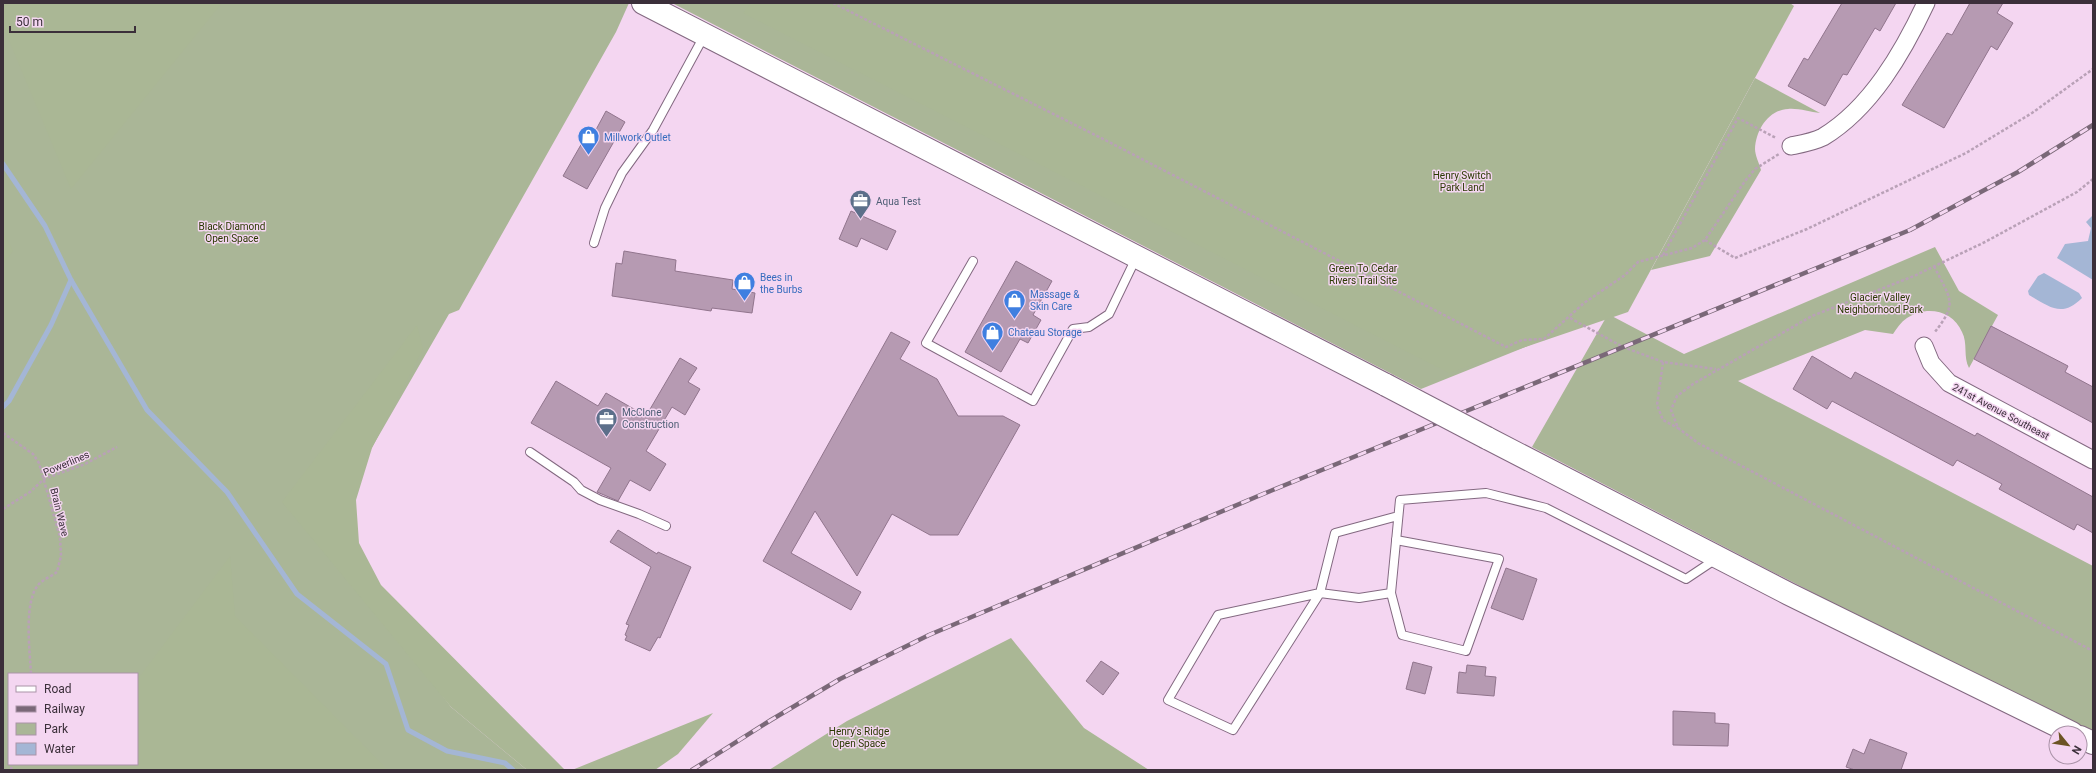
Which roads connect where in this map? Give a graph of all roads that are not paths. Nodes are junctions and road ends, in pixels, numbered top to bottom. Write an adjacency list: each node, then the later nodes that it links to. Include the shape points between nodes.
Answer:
1 (643, 3): 3 (main road)
2 (1926, 3): 4 (street, via 1907,42 1860,107 1823,136)
3 (704, 35): 5 (lane, via 653,130 622,174 605,208); 6 (main road)
4 (1791, 146)
5 (594, 243)
6 (1136, 257): 7 (lane, via 1109,314 1089,327 1073,329 1033,401 926,343); 14 (main road, bridge)
7 (973, 261)
8 (1924, 346): 10 (street, 241st Avenue Southeast, via 1931,363 1949,383)
9 (530, 452): 12 (lane, via 574,482 580,490)
10 (2093, 460)
11 (1398, 516): 13 (lane); 14 (lane, via 1400,500 1486,493 1546,508 1686,579); 15 (lane, via 1335,533)
12 (666, 526)
13 (1396, 540): 16 (lane); 16 (lane, via 1499,560 1466,651 1402,635)
14 (1719, 558): 17 (main road)
15 (1320, 593): 15 (lane, via 1233,730 1168,700 1218,615); 16 (lane, via 1359,598)
16 (1391, 593)
17 (2056, 725)

